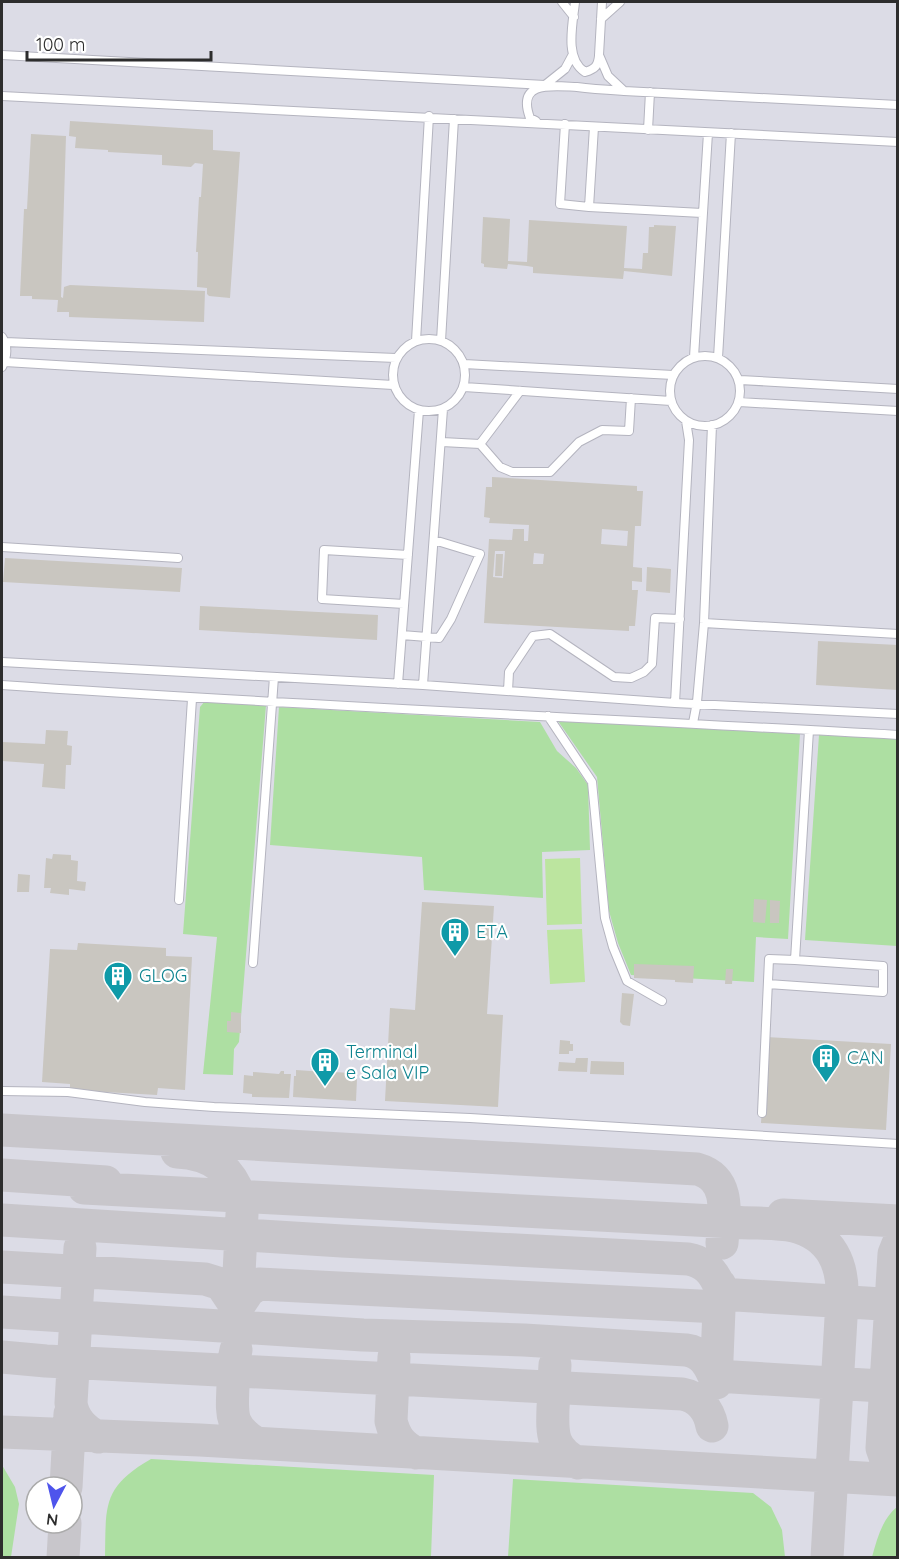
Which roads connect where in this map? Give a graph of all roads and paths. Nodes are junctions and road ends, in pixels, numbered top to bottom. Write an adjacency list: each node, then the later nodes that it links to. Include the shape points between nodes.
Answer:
1 (562, 2): 5 (lane)
2 (575, 2): 5 (lane)
3 (602, 2): 6 (lane)
4 (620, 2): 6 (lane)
5 (574, 16): 9 (lane)
6 (601, 19): 8 (lane)
7 (2, 55): 10 (lane)
8 (599, 55): 9 (lane, via 598,64 585,72 577,67); 11 (lane, via 608,76)
9 (572, 56): 10 (lane, via 566,69)
10 (545, 85): 11 (lane); 17 (lane, via 532,90 527,98 530,118)
11 (624, 91): 12 (lane)
12 (650, 92): 14 (lane); 20 (lane)
13 (2, 96): 15 (lane)
14 (897, 105)
15 (429, 116): 16 (lane); 27 (lane)
16 (454, 119): 17 (lane); 28 (lane)
17 (538, 123): 18 (lane)
18 (565, 124): 19 (lane); 24 (lane, via 560,204)
19 (594, 127): 20 (lane); 24 (lane)
20 (648, 130): 21 (lane)
21 (708, 133): 22 (lane); 25 (lane)
22 (731, 133): 23 (lane); 31 (lane)
23 (897, 142)
24 (589, 207): 25 (lane)
25 (702, 213): 29 (lane)
26 (3, 339): 30 (lane); 33 (lane)
27 (416, 341): 28 (lane); 30 (lane)
28 (441, 341): 32 (lane, via 460,355)
29 (694, 357): 31 (lane); 34 (lane)
30 (396, 358): 36 (lane)
31 (718, 358): 35 (lane, via 734,369)
32 (464, 364): 34 (lane); 37 (lane)
33 (3, 365): 36 (lane)
34 (673, 375): 41 (lane)
35 (740, 380): 38 (lane); 42 (lane)
36 (393, 385): 44 (lane, via 399,397)
37 (464, 387): 39 (lane); 43 (lane, via 454,402)
38 (897, 389)
39 (520, 391): 40 (lane); 49 (lane)
40 (631, 398): 41 (lane); 49 (lane, via 629,431 603,430 579,442 550,472 512,472 500,467)
41 (671, 401): 46 (lane)
42 (740, 402): 45 (lane); 47 (lane, via 731,416)
43 (443, 409): 44 (lane); 48 (lane)
44 (419, 410): 52 (lane)
45 (897, 411)
46 (686, 421): 47 (lane); 55 (lane, via 689,440)
47 (712, 425): 56 (lane)
48 (442, 442): 49 (lane); 50 (lane)
49 (480, 444)
50 (434, 540): 59 (lane); 59 (lane, via 480,554 451,620 439,638)
51 (2, 547): 53 (lane)
52 (408, 555): 54 (lane); 54 (lane, via 324,550 322,599)
53 (178, 558)
54 (404, 604): 58 (lane)
55 (680, 619): 65 (lane, via 655,618 652,664 631,678 614,677 550,634 533,636 509,672); 69 (lane)
56 (704, 623): 57 (lane); 68 (lane)
57 (897, 634)
58 (402, 635): 59 (lane); 62 (lane)
59 (427, 636): 64 (lane)
60 (2, 662): 61 (lane)
61 (274, 677): 62 (lane); 67 (lane)
62 (398, 684): 64 (lane)
63 (2, 685): 66 (lane)
64 (423, 685): 65 (lane)
65 (508, 691): 69 (lane)
66 (192, 699): 67 (lane); 75 (lane)
67 (272, 702): 71 (lane); 77 (lane)
68 (697, 702): 69 (lane); 70 (lane); 72 (lane)
69 (675, 703)
70 (897, 714)
71 (548, 716): 72 (lane); 79 (lane, via 592,782 604,918 613,947 627,981)
72 (693, 723): 73 (lane)
73 (809, 730): 74 (lane); 76 (lane)
74 (897, 735)
75 (179, 900)
76 (795, 960): 78 (lane, via 769,959); 78 (lane, via 883,966 883,992)
77 (253, 963)
78 (768, 984): 81 (lane)
79 (662, 1001)
80 (2, 1091): 82 (lane, via 68,1092 214,1107)
81 (762, 1113)
82 (897, 1144)

